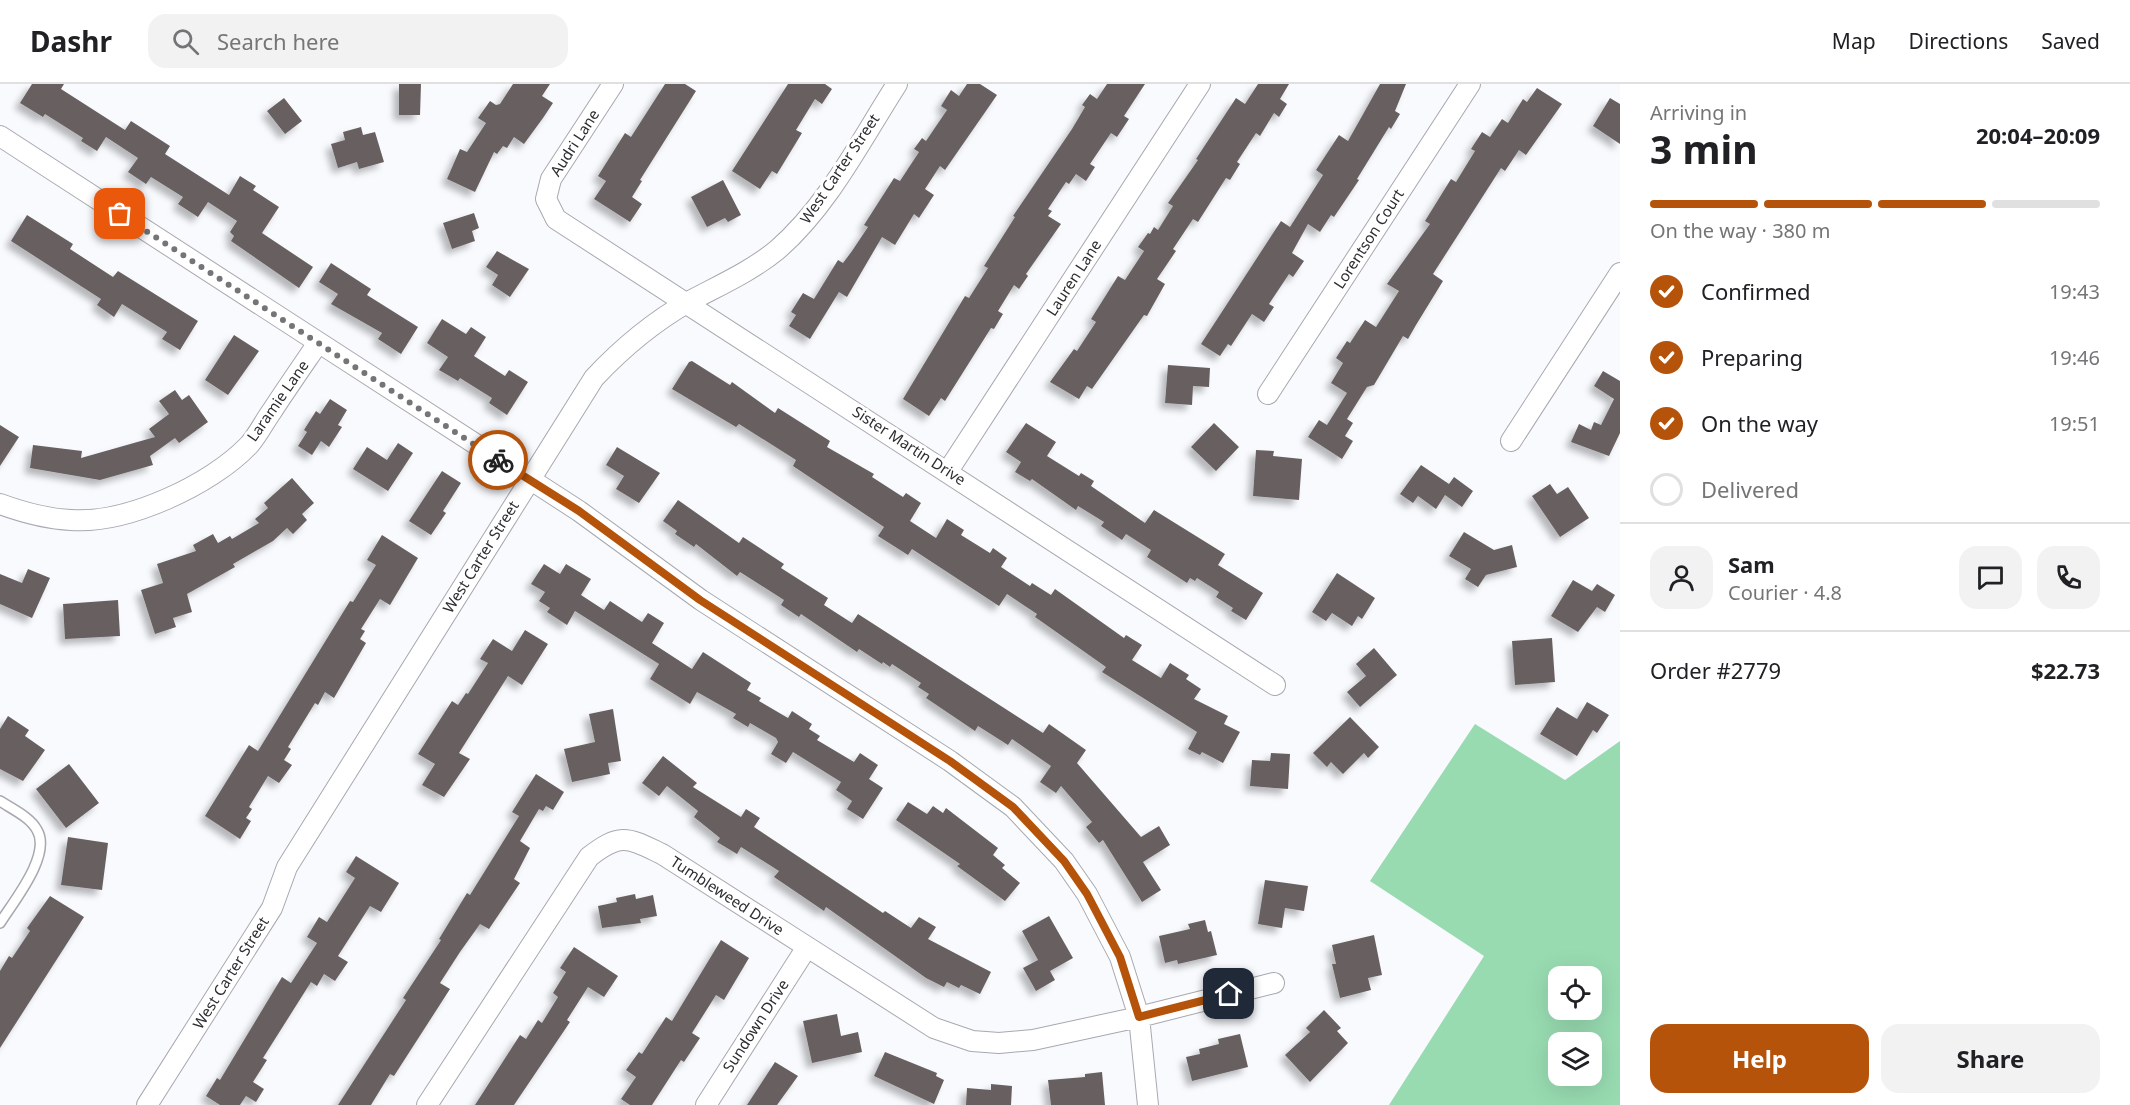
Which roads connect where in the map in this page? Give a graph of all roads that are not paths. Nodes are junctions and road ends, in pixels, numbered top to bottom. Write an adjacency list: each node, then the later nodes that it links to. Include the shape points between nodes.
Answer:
1 (613, 84): 6 (street, Audri Lane, via 551,179)
2 (897, 84): 8 (street, West Carter Street, via 819,205 799,229 751,269)
3 (1200, 84): 12 (street, Lauren Lane)
4 (1470, 84): 10 (street, Lorentson Court)
5 (0, 136): 9 (street)
6 (547, 204): 8 (street, Sister Martin Drive, via 556,219)
7 (1620, 273): 11 (street)
8 (688, 302): 12 (street, Sister Martin Drive); 13 (street, West Carter Street, via 619,350 594,378)
9 (318, 342): 13 (street); 14 (street, Laramie Lane, via 250,444 220,471 180,495 99,518 72,520)
10 (1268, 394)
11 (1511, 441)
12 (948, 471): 15 (street, Sister Martin Drive)
13 (529, 480): 20 (street, via 579,511 700,600 950,761 1013,807 1064,861 1087,894 1120,957); 21 (street, West Carter Street, via 287,867 272,908)
14 (0, 504)
15 (1275, 685)
16 (0, 801): 17 (lane, via 37,828 42,840 39,860)
17 (0, 923)
18 (807, 947): 20 (street, Tumbleweed Drive, via 934,1028 972,1041 1033,1040); 22 (street, Tumbleweed Drive, via 662,854 630,838 606,843 589,857); 23 (street, Sundown Drive)
19 (1274, 983): 20 (street, Tumbleweed Drive)
20 (1139, 1017): 24 (street)
21 (147, 1105)
22 (428, 1105)
23 (706, 1105)
24 (1148, 1105)

